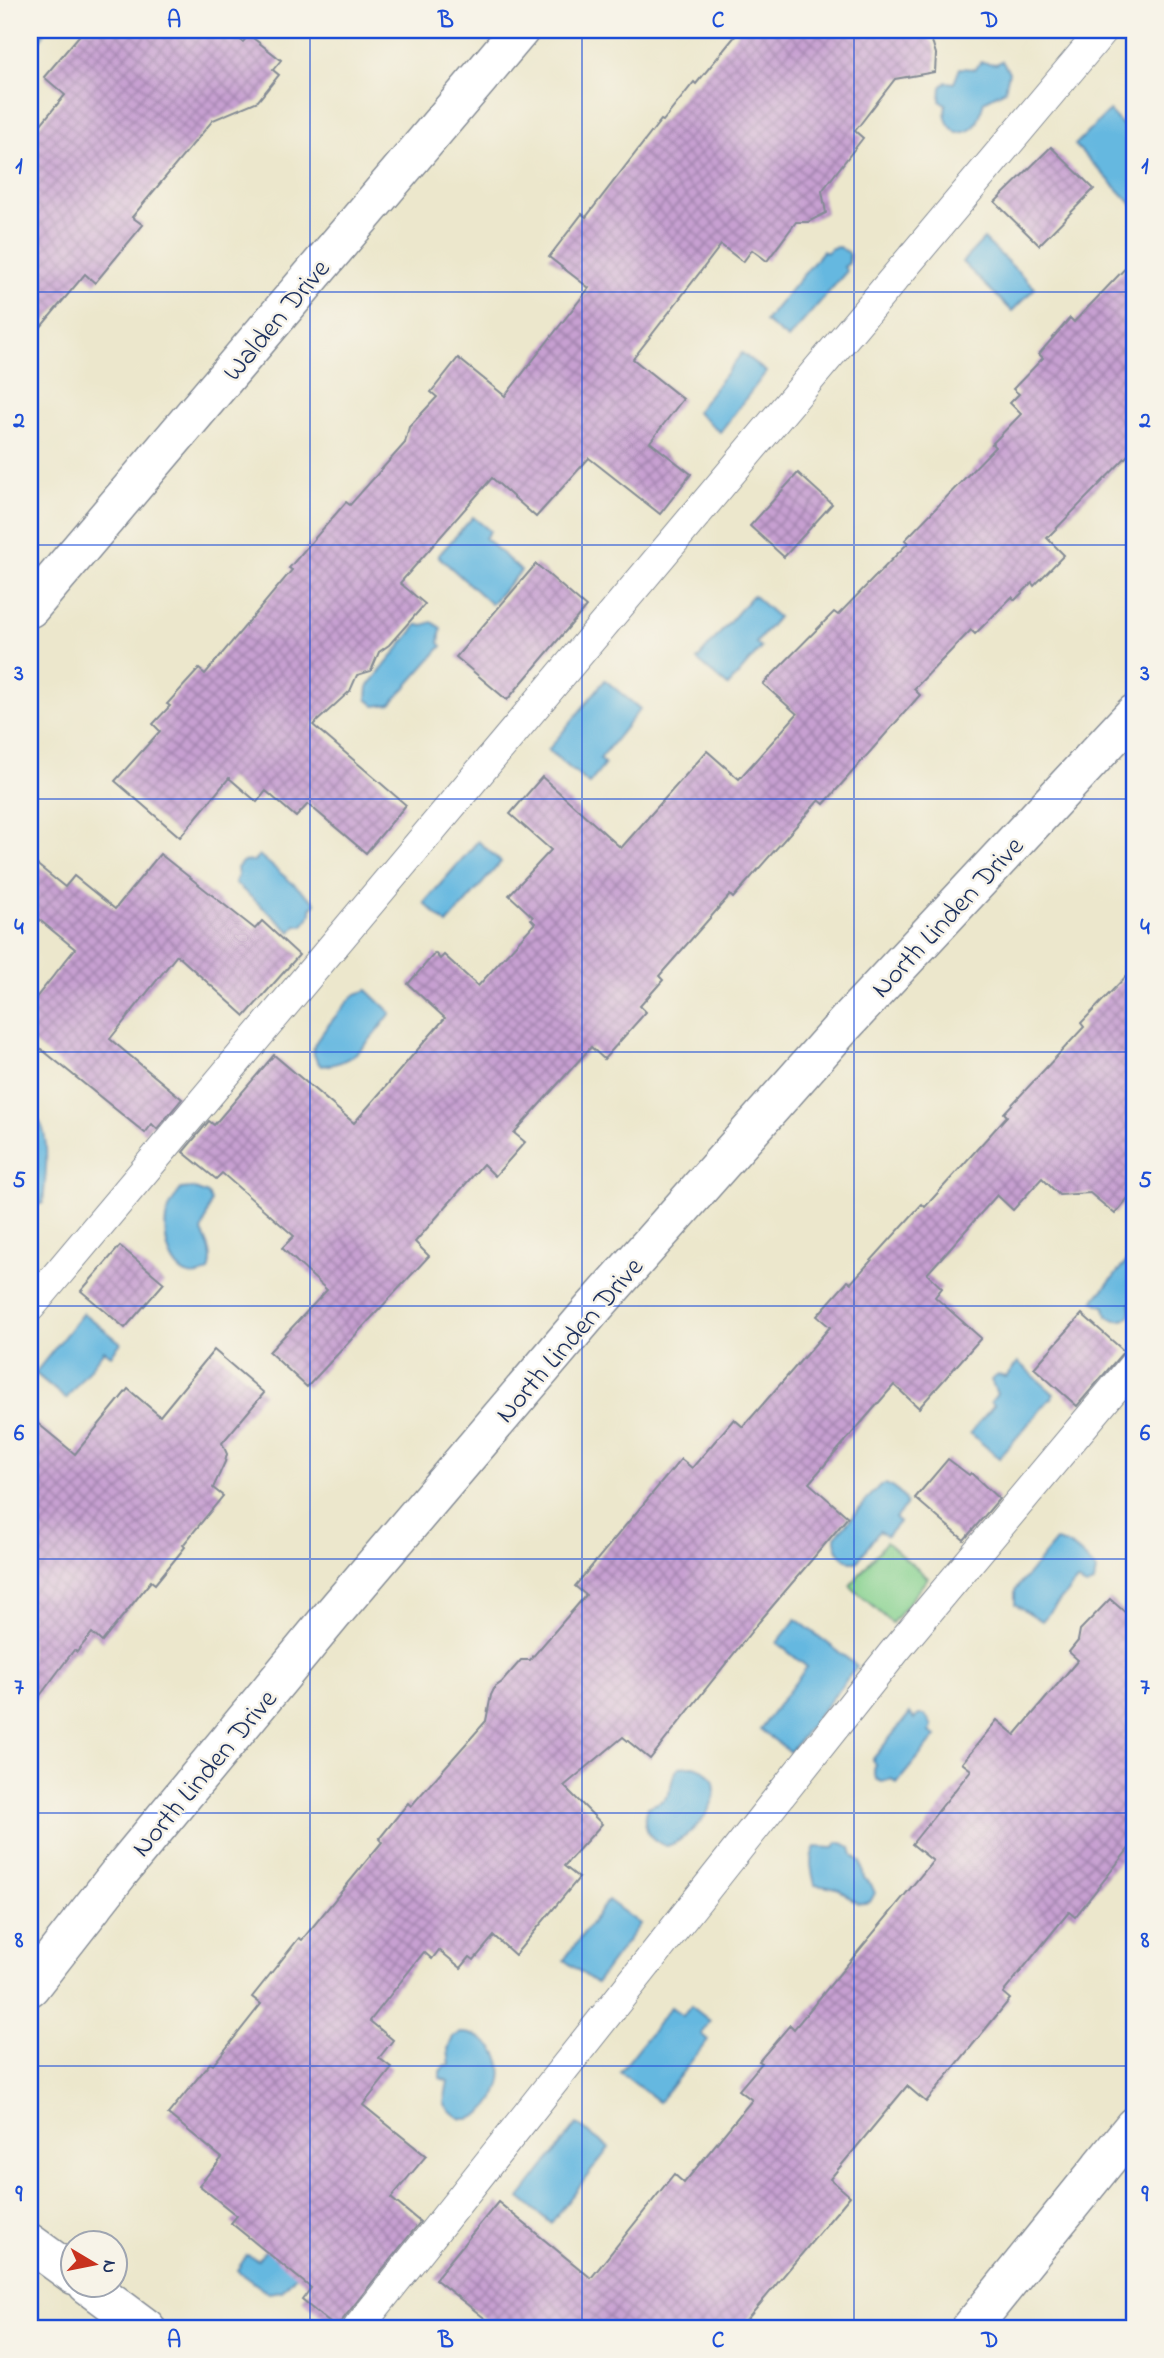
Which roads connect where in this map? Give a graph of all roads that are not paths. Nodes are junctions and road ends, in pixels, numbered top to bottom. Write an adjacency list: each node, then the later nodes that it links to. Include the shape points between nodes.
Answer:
1 (520, 30): 3 (street, Walden Drive)
2 (1103, 30): 5 (lane)
3 (30, 608)
4 (1134, 714): 7 (street, North Linden Drive, via 845,1024 590,1311 119,1873)
5 (30, 1307)
6 (1134, 1365): 13 (lane, via 885,1663)
7 (30, 1987)
8 (1134, 2126): 14 (street)
9 (30, 2243): 10 (street)
10 (60, 2265)
11 (105, 2298): 12 (street)
12 (146, 2328)
13 (358, 2328)
14 (971, 2328)

